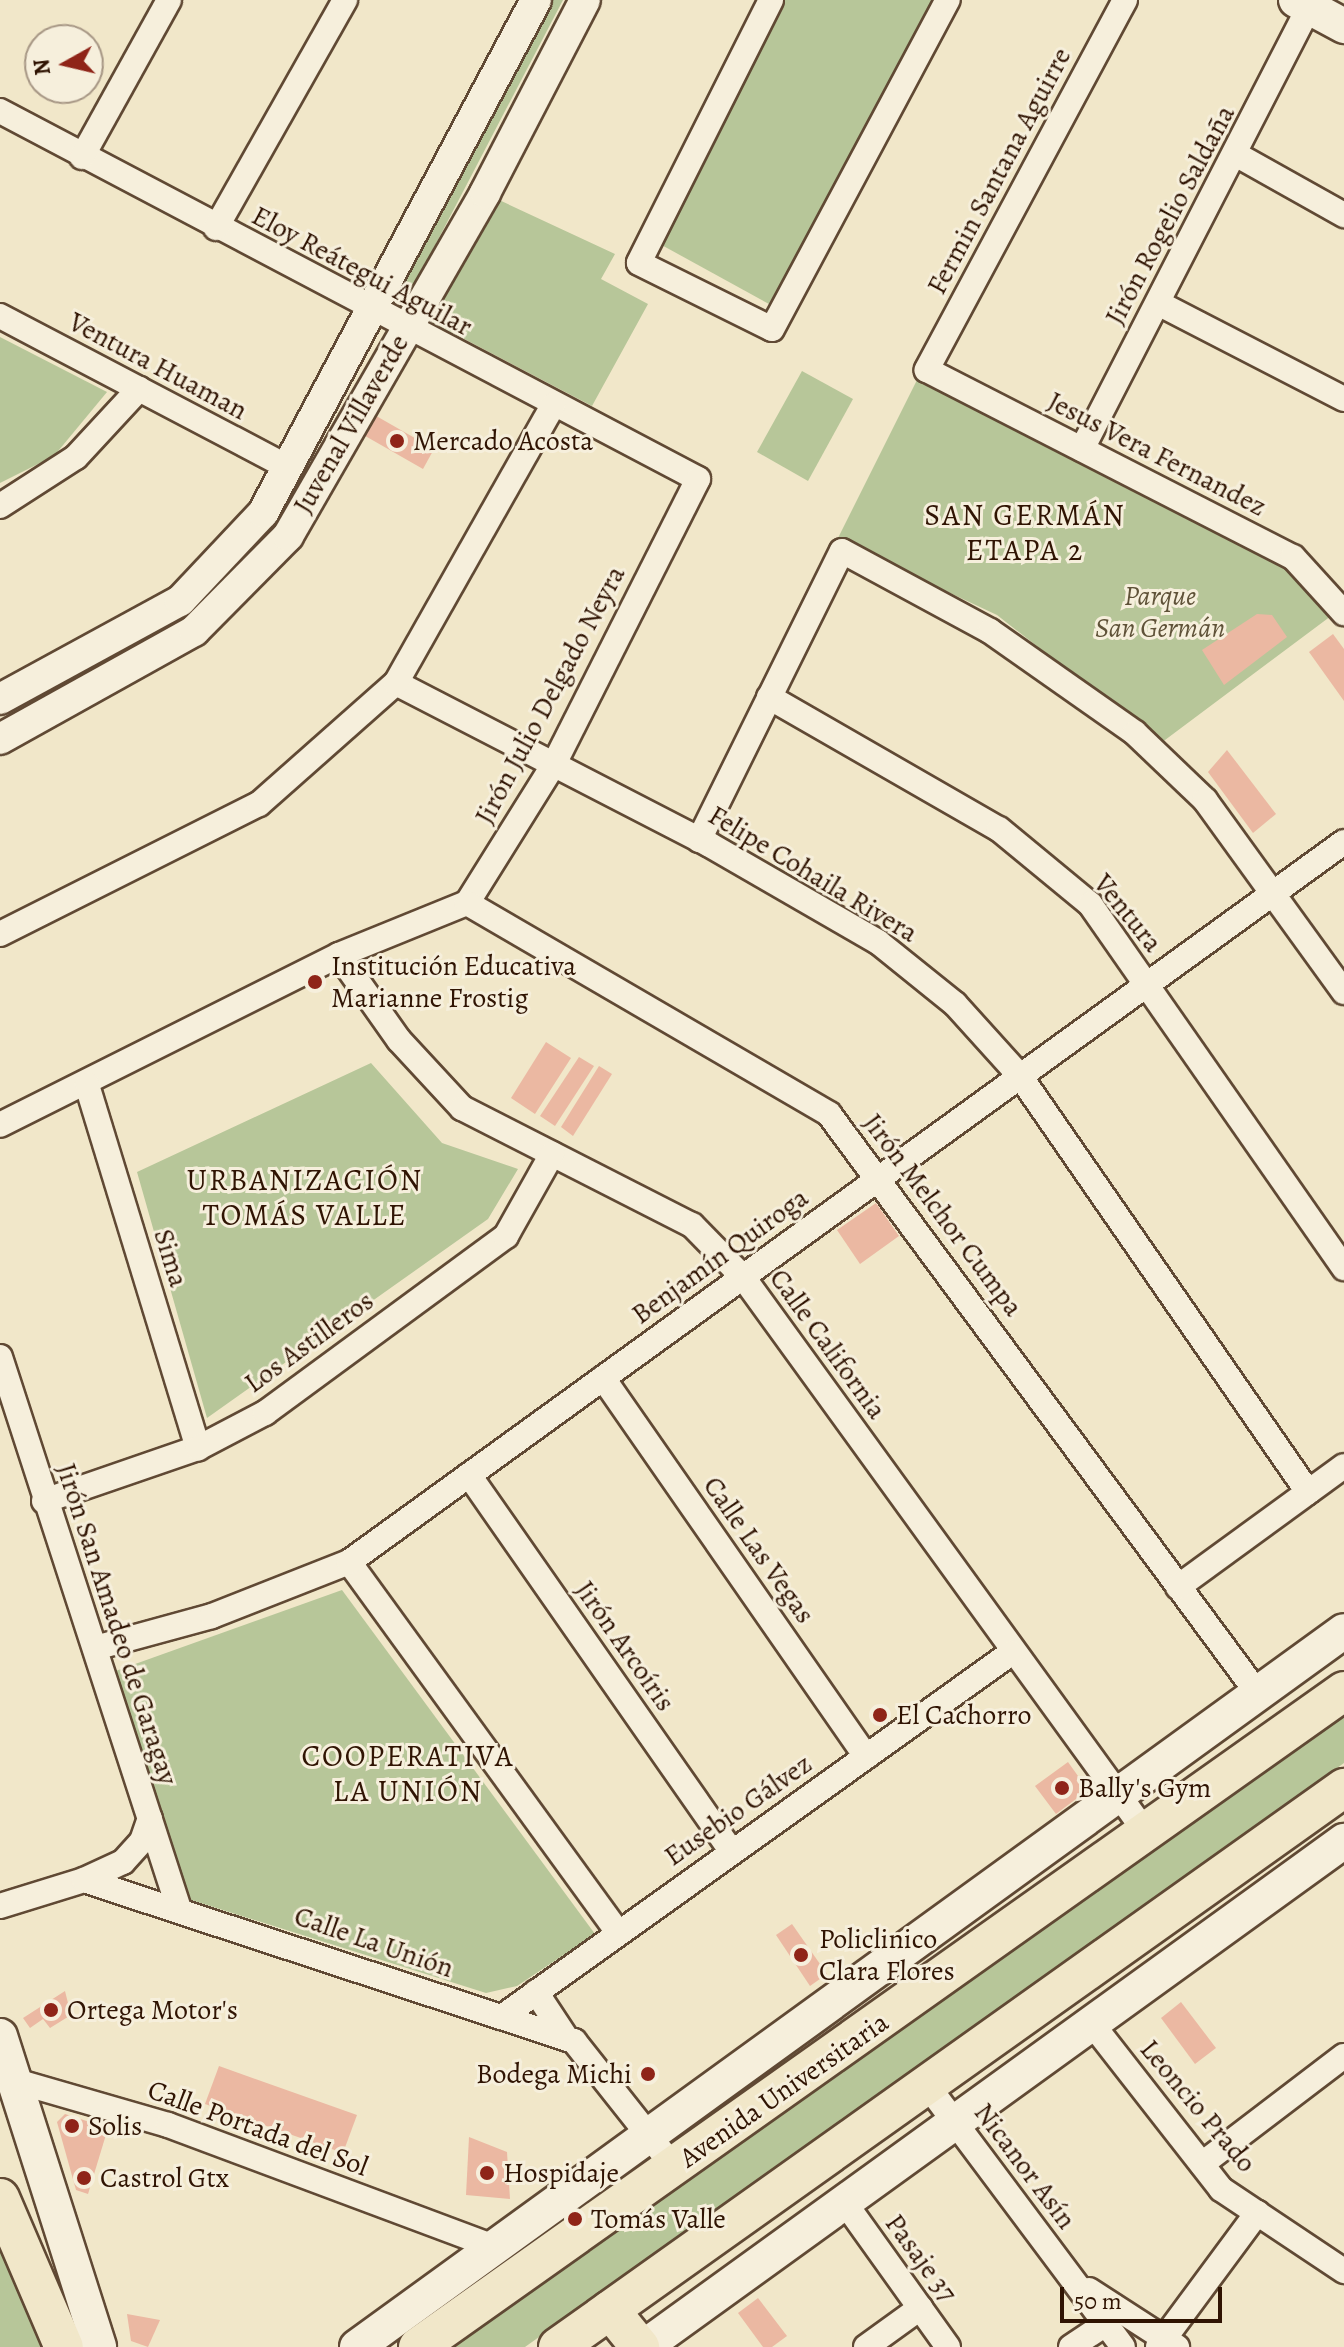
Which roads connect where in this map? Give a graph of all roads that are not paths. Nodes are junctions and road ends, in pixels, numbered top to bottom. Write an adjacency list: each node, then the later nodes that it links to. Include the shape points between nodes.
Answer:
1 (169, 0): 12 (street)
2 (345, 0): 14 (street)
3 (536, 0): 16 (street, Juvenal Villaverde)
4 (585, 0): 18 (street, Juvenal Villaverde)
5 (771, 0): 6 (street, via 639,263 766,328 776,327)
6 (948, 0)
7 (1125, 0): 19 (street, Fermin Santana Aguirre)
8 (1302, 4): 9 (main road); 11 (street, Jirón Rogelio Saldaña)
9 (1344, 26)
10 (0, 111): 12 (street, Eloy Reátegui Aguilar)
11 (1237, 155): 13 (street); 15 (street, Jirón Rogelio Saldaña)
12 (82, 157): 14 (street, Eloy Reátegui Aguilar)
13 (1344, 215)
14 (216, 228): 16 (street, Eloy Reátegui Aguilar)
15 (1158, 303): 21 (street); 23 (street, Jirón Rogelio Saldaña)
16 (372, 310): 18 (street, Eloy Reátegui Aguilar); 24 (street, Juvenal Villaverde)
17 (0, 316): 20 (street, Ventura Huaman)
18 (406, 329): 22 (street, Eloy Reátegui Aguilar); 31 (street, Juvenal Villaverde, via 288,536 194,631)
19 (927, 370): 23 (street, Jesus Vera Fernandez)
20 (139, 389): 24 (street, Ventura Huaman); 26 (street, via 76,457)
21 (1344, 399)
22 (553, 405): 25 (street, Eloy Reátegui Aguilar); 28 (street)
23 (1082, 449): 27 (street, Jesus Vera Fernandez, via 1293,557)
24 (289, 468): 30 (street, Juvenal Villaverde, via 263,513 180,601)
25 (698, 479): 32 (street, Jirón Julio Delgado Neyra)
26 (0, 506)
27 (1344, 613)
28 (396, 683): 32 (street, Felipe Cohaila Rivera); 37 (street, via 259,804)
29 (769, 697): 33 (street); 35 (street, via 842,551 990,631 1135,733 1205,800); 39 (street, Ventura, via 999,829 1090,904)
30 (0, 699)
31 (0, 739)
32 (554, 764): 33 (street, Felipe Cohaila Rivera); 36 (street, Jirón Julio Delgado Neyra)
33 (699, 840): 41 (street, Felipe Cohaila Rivera, via 878,942 955,1004)
34 (1344, 842): 35 (street, Benjamín Quiroga)
35 (1275, 892): 39 (street, Benjamín Quiroga); 40 (street)
36 (467, 903): 38 (street); 45 (street, Jirón Melchor Cumpa, via 829,1114)
37 (0, 934)
38 (339, 955): 42 (street); 44 (street, Calle California, via 399,1040 462,1108)
39 (1147, 985): 41 (street, Benjamín Quiroga); 46 (street, Ventura)
40 (1344, 992)
41 (1020, 1076): 45 (street, Benjamín Quiroga); 53 (street, Felipe Cohaila Rivera)
42 (87, 1085): 43 (street); 50 (street, Sima)
43 (0, 1125)
44 (552, 1154): 47 (street, Calle California, via 692,1225); 50 (street, Los Astilleros, via 506,1236 265,1413)
45 (882, 1177): 47 (street, Benjamín Quiroga); 56 (street, Jirón Melchor Cumpa)
46 (1344, 1268)
47 (743, 1277): 49 (street, Benjamín Quiroga); 59 (street, Calle California)
48 (0, 1357): 54 (street, Jirón San Amadeo de Garagay)
49 (603, 1378): 52 (street, Benjamín Quiroga); 62 (street, Calle Las Vegas)
50 (198, 1448): 54 (street, Los Astilleros)
51 (1344, 1466): 53 (street)
52 (469, 1475): 55 (street, Benjamín Quiroga); 68 (street, Jirón Arcoíris)
53 (1308, 1492): 56 (street)
54 (44, 1501): 58 (street, Jirón San Amadeo de Garagay)
55 (349, 1562): 58 (street, Benjamín Quiroga, via 212,1616); 72 (street)
56 (1178, 1587): 60 (street, Jirón Melchor Cumpa)
57 (1344, 1631): 60 (main road, Avenida Universitaria)
58 (95, 1648): 65 (street, Jirón San Amadeo de Garagay)
59 (1011, 1653): 62 (street, Eusebio Gálvez); 64 (street, Calle California)
60 (1256, 1691): 64 (main road, Avenida Universitaria)
61 (1344, 1691): 66 (main road, Avenida Universitaria)
62 (866, 1757): 68 (street, Eusebio Gálvez)
63 (1344, 1788): 80 (main road)
64 (1117, 1794): 66 (street, Calle California); 82 (main road, Avenida Universitaria)
65 (150, 1818): 69 (street, via 142,1841 123,1862); 71 (street, Jirón San Amadeo de Garagay)
66 (1147, 1834): 84 (main road, Avenida Universitaria)
67 (1344, 1841): 75 (main road)
68 (732, 1852): 72 (street, Eusebio Gálvez)
69 (84, 1880): 70 (street); 71 (street, Calle La Unión)
70 (0, 1906)
71 (179, 1909): 74 (street, Calle La Unión)
72 (618, 1932): 73 (street, Eusebio Gálvez)
73 (536, 1992): 74 (street, Eusebio Gálvez); 77 (street)
74 (502, 2017): 77 (street, Calle La Unión)
75 (1093, 2025): 81 (main road); 83 (street, Leoncio Prado)
76 (0, 2036): 79 (main road)
77 (567, 2039): 82 (street)
78 (1339, 2065): 83 (street)
79 (7, 2078): 88 (street, Calle Portada del Sol, via 168,2125); 96 (main road)
80 (927, 2085): 81 (street, Nicanor Asín); 92 (main road)
81 (952, 2120): 86 (main road); 90 (street, Nicanor Asín)
82 (649, 2134): 84 (street); 88 (main road, Avenida Universitaria)
83 (1202, 2164): 87 (street, Leoncio Prado, via 1221,2189)
84 (674, 2167): 98 (main road, Avenida Universitaria)
85 (0, 2198): 95 (main road)
86 (845, 2203): 91 (street, Pasaje 37); 100 (main road)
87 (1257, 2213): 89 (street, Leoncio Prado); 94 (street)
88 (492, 2246): 97 (main road, Avenida Universitaria)
89 (1344, 2271)
90 (1077, 2282): 93 (street, Nicanor Asín); 94 (street, Nicanor Asín)
91 (920, 2308): 101 (street); 102 (street, Pasaje 37)
92 (610, 2310): 99 (main road); 100 (main road)
93 (1107, 2323): 103 (street); 104 (street, Nicanor Asín)
94 (1166, 2344)
95 (64, 2347)
96 (99, 2347)
97 (357, 2347)
98 (418, 2347)
99 (558, 2347)
100 (642, 2347)
101 (866, 2347)
102 (948, 2347)
103 (1071, 2347)
104 (1123, 2347)

